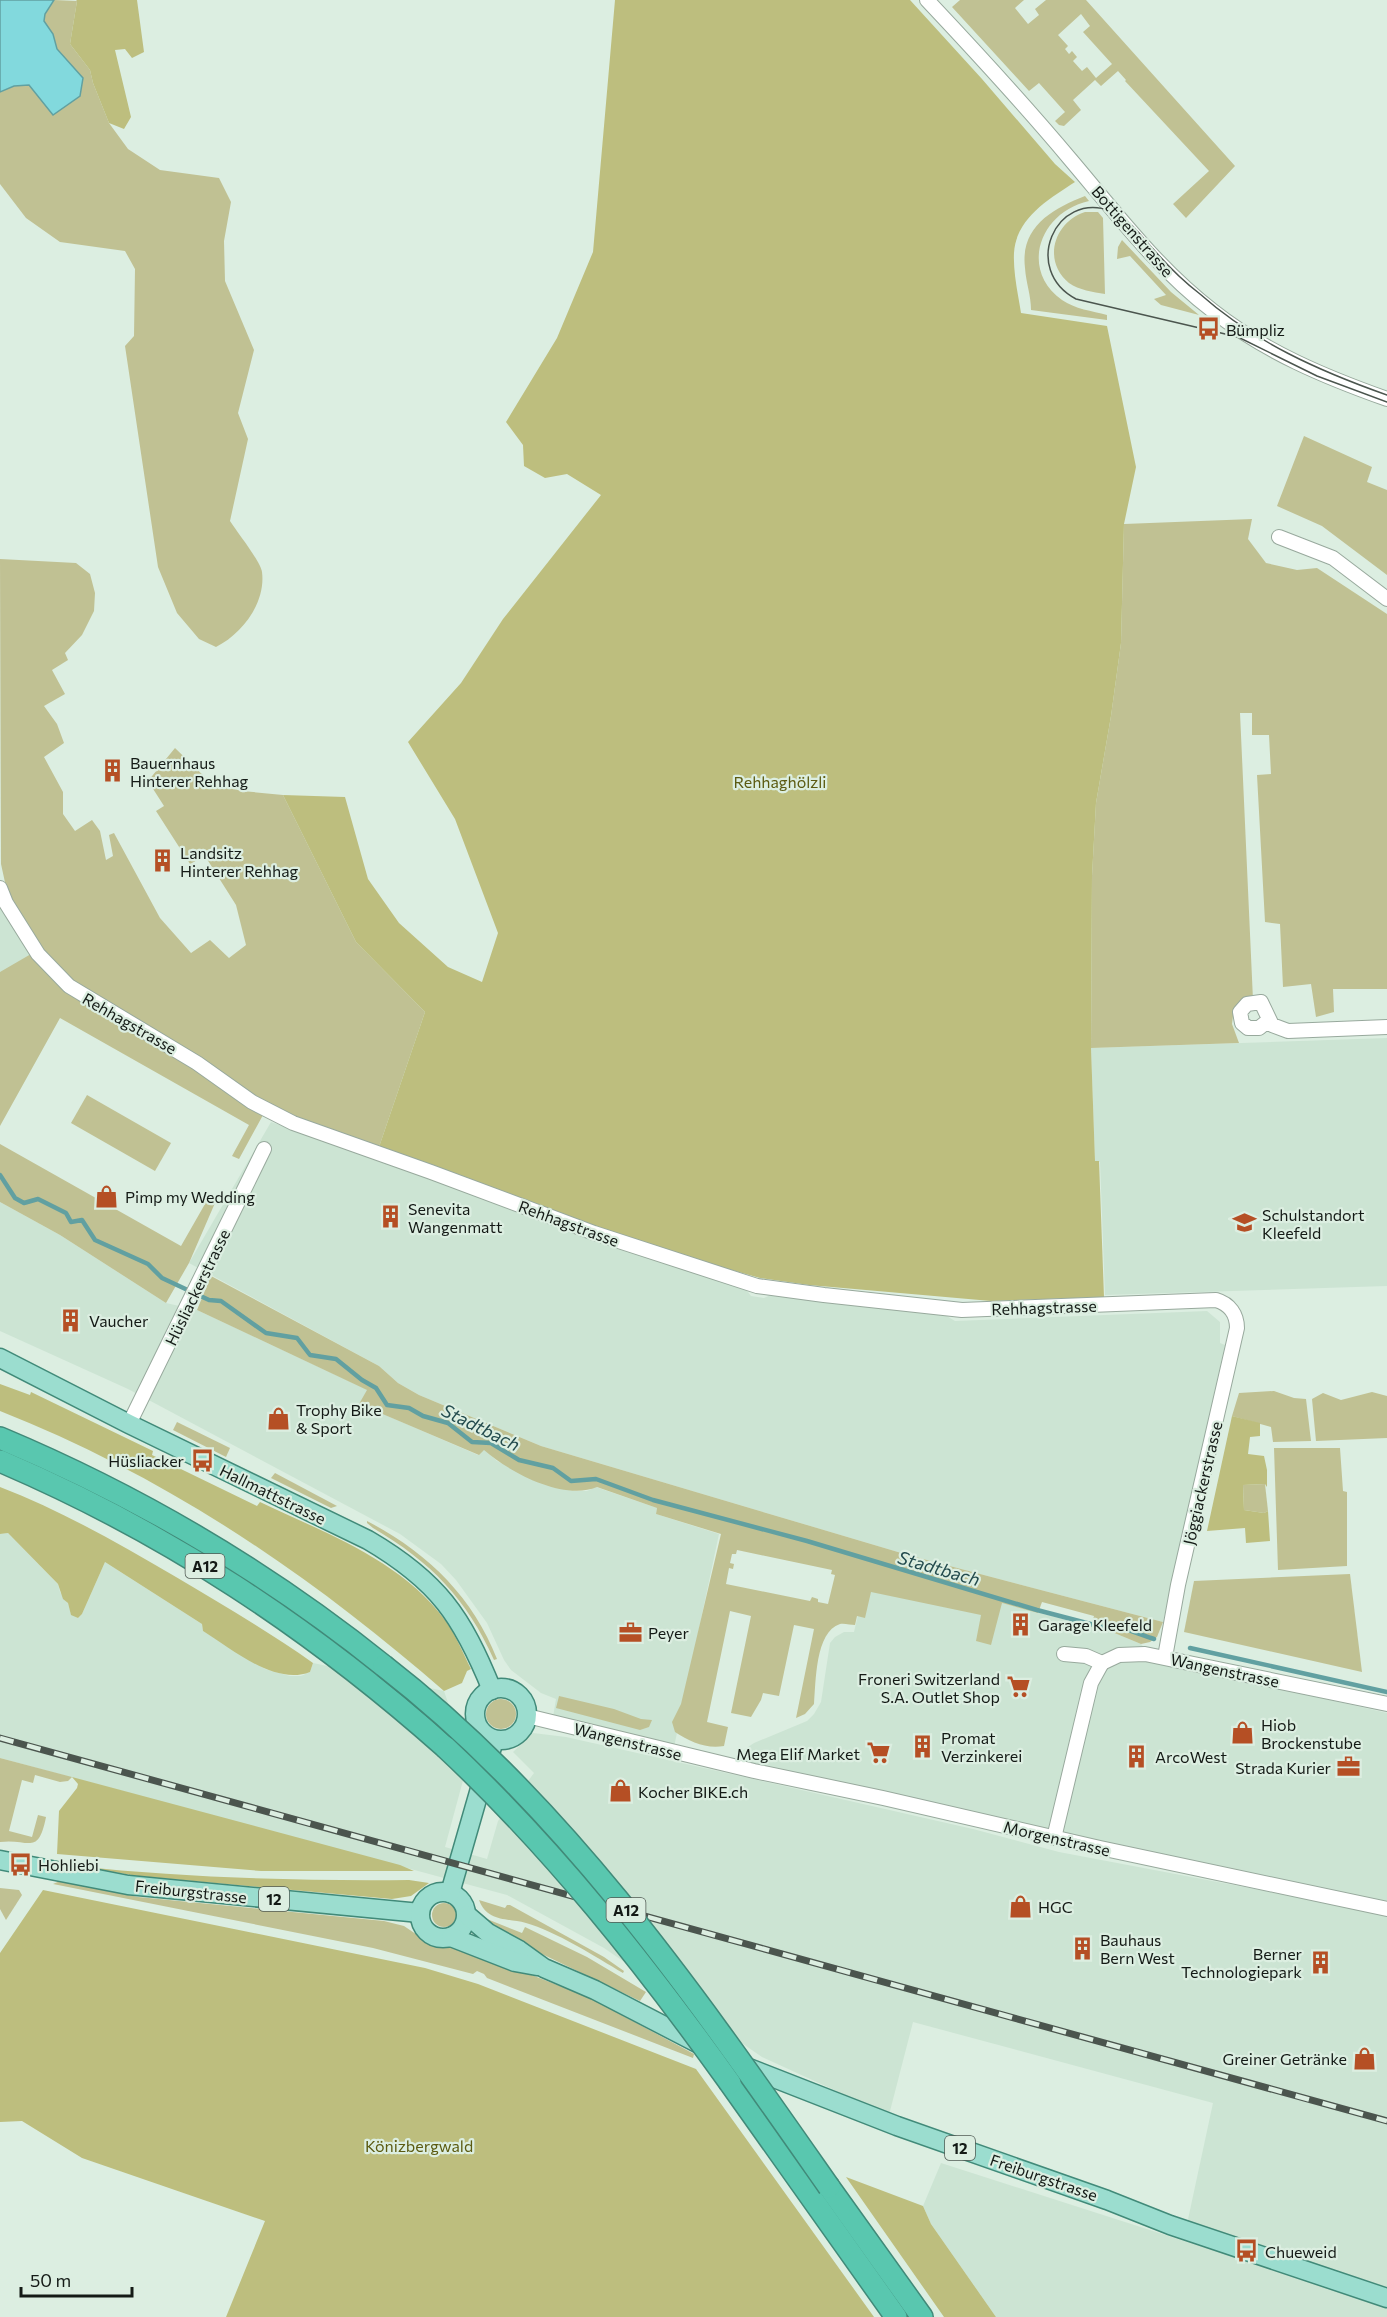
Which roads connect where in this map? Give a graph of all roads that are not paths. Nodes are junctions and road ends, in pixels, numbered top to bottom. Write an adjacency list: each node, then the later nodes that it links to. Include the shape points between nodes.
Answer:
1 (927, 0): 2 (street, Bottigenstrasse, via 993,69 1151,254 1194,296 1230,324 1283,356)
2 (1387, 398)
3 (1279, 537): 4 (street, via 1333,558)
4 (1387, 599)
5 (0, 888): 9 (street, Rehhagstrasse, via 38,954 69,986 197,1063 272,1114 649,1252 757,1286 954,1309 1216,1300)
6 (1269, 1020): 7 (street, via 1276,1028 1288,1031)
7 (1387, 1027)
8 (264, 1149): 11 (street, Hüsliackerstrasse)
9 (1232, 1311): 19 (street, Jöggiackerstrasse, via 1237,1324 1235,1336)
10 (0, 1358): 11 (main road, Hallmattstrasse)
11 (129, 1424): 21 (main road, Hallmattstrasse, via 368,1540 408,1566 456,1615)
12 (0, 1427): 14 (highway)
13 (0, 1437): 14 (highway, A12)
14 (33, 1452): 36 (highway, A12, bridge, via 132,1499 303,1605 384,1666 483,1754 594,1871 690,1992)
15 (0, 1461): 17 (highway, A12)
16 (0, 1473): 17 (highway)
17 (60, 1487): 35 (highway, A12, bridge, via 198,1562 291,1622 445,1747 498,1798 602,1913 667,1996)
18 (1064, 1654): 20 (street, via 1086,1656)
19 (1165, 1657): 20 (street, Wangenstrasse, via 1126,1654); 22 (street, Wangenstrasse)
20 (1102, 1663): 26 (street, via 1091,1683)
21 (492, 1690): 23 (main road, via 514,1692 525,1705); 24 (main road, via 481,1698 475,1713 482,1732)
22 (1387, 1704)
23 (527, 1716): 24 (main road, via 519,1733 507,1739); 25 (street, Wangenstrasse)
24 (494, 1739): 28 (main road)
25 (729, 1765): 26 (street, Morgenstrasse)
26 (1054, 1838): 29 (street, Morgenstrasse)
27 (0, 1860): 30 (main road, Freiburgstrasse / 12, via 138,1886)
28 (450, 1893): 30 (main road, via 429,1897); 31 (main road, 12, via 463,1902)
29 (1387, 1909)
30 (420, 1913): 32 (main road, 12, via 429,1932 438,1937)
31 (466, 1915): 32 (main road, via 462,1928); 33 (main road, Freiburgstrasse / 12)
32 (451, 1936): 33 (main road, Freiburgstrasse / 12, via 515,1962)
33 (544, 1968): 34 (main road, Freiburgstrasse / 12, via 750,2069 1162,2222)
34 (1387, 2298)
35 (896, 2317)
36 (922, 2317)

